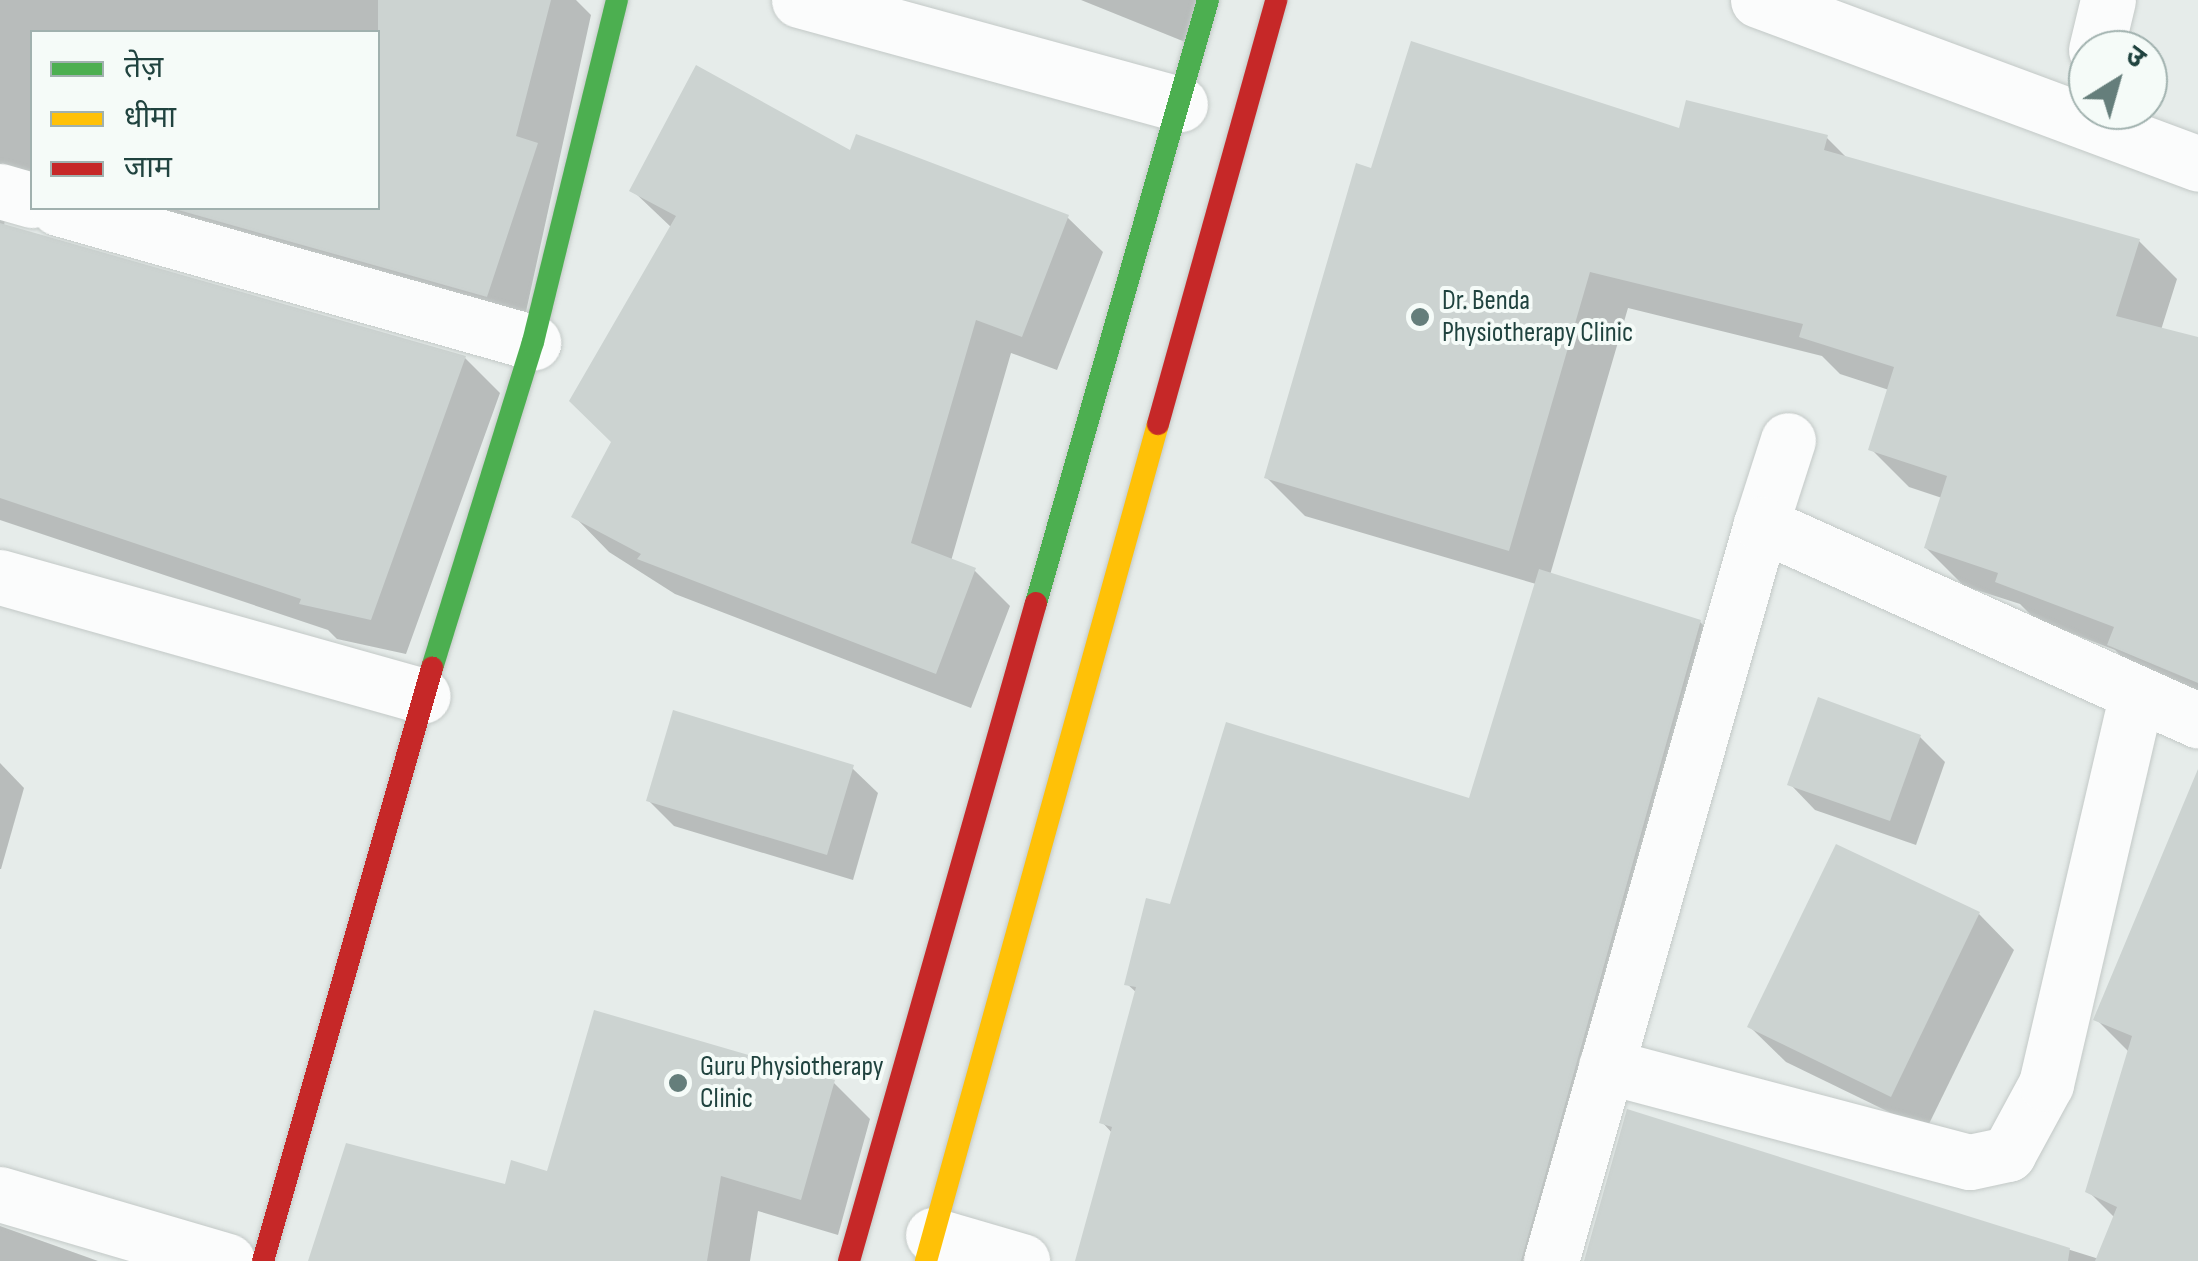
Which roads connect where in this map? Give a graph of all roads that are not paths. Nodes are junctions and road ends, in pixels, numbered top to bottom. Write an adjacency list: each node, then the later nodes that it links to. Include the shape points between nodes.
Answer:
1 (617, 0): 15 (street)
2 (799, 0): 9 (street)
3 (1208, 0): 9 (street)
4 (1276, 0): 24 (street)
5 (1758, 0): 8 (street)
6 (2108, 0): 7 (street)
7 (2101, 30)
8 (2068, 95)
9 (1180, 104): 27 (street)
10 (2137, 130): 11 (street)
11 (2198, 164)
12 (0, 191): 13 (street)
13 (30, 199)
14 (65, 210): 15 (street)
15 (533, 342): 20 (street)
16 (1788, 440): 17 (street)
17 (1761, 524): 19 (street); 22 (street)
18 (0, 577): 20 (street)
19 (2138, 693): 21 (street); 22 (street, via 2046,1084 2008,1154 1970,1162)
20 (423, 696): 26 (street)
21 (2198, 720)
22 (1606, 1066): 29 (street)
23 (0, 1194): 25 (street)
24 (929, 1248): 28 (street)
25 (227, 1261)
26 (263, 1261)
27 (849, 1261)
28 (1022, 1261)
29 (1552, 1261)

